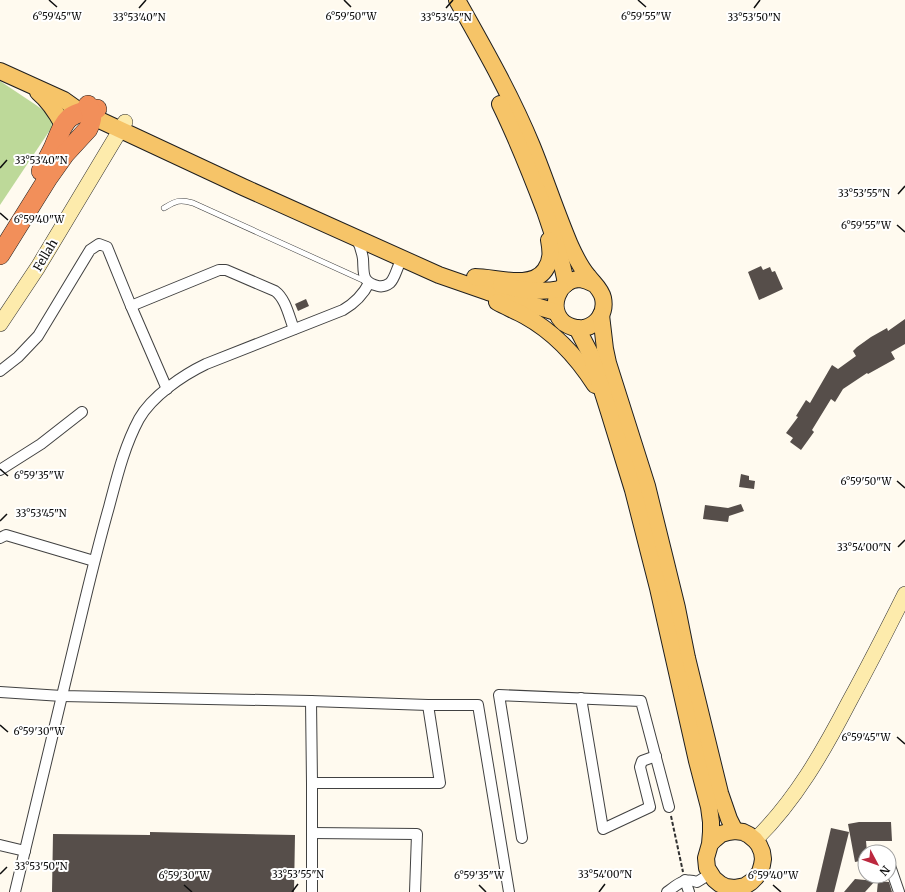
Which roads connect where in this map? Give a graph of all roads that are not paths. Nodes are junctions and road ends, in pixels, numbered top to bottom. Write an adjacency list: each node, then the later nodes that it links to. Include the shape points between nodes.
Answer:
1 (445, 0): 8 (main road, via 495,93)
2 (457, 0): 16 (main road, via 498,73 520,120 574,255)
3 (0, 71): 4 (main road)
4 (25, 83): 5 (main road); 6 (main road, via 44,96)
5 (91, 115): 6 (highway, via 70,117); 7 (main road); 12 (highway)
6 (63, 125): 10 (highway, via 38,176)
7 (123, 126): 11 (main road, via 236,184); 14 (main road, via 455,271); 21 (main road, Fellah, via 38,268)
8 (541, 201): 14 (main road, via 551,248 549,264 544,271 538,277 523,282 487,278); 17 (main road, via 564,270)
9 (164, 208): 15 (lane, via 184,200 193,203)
10 (0, 233)
11 (356, 238): 13 (main road); 15 (street, via 362,252 364,277)
12 (0, 255)
13 (403, 258): 14 (main road, via 439,274); 15 (street, via 389,284 381,286)
14 (474, 282): 17 (main road, via 523,290 550,291); 19 (main road); 27 (main road, via 493,300 544,327 561,342 589,376)
15 (369, 283): 23 (street, via 361,296 349,307)
16 (594, 284): 17 (main road, via 580,279 572,280); 20 (main road, via 602,293 604,304)
17 (563, 287): 19 (main road, via 555,300)
18 (131, 306): 23 (street, via 218,270 226,270 279,294); 24 (street, via 107,247 99,244 90,250 38,336); 25 (street)
19 (556, 312): 22 (main road, via 564,323)
20 (601, 315): 22 (main road, via 594,324); 40 (main road, via 608,363 647,486 720,793 728,819)
21 (0, 324)
22 (577, 328): 27 (main road, via 591,355)
23 (294, 329): 25 (street, via 206,364 186,374)
24 (0, 371)
25 (167, 389): 30 (street, via 140,418 128,444)
26 (82, 412): 28 (street, via 41,444)
27 (609, 412): 44 (main road, via 634,490 658,588 709,807)
28 (0, 470)
29 (0, 538): 30 (street, via 6,535)
30 (94, 561): 33 (street)
31 (904, 599): 43 (main road, via 827,744 794,794)
32 (0, 692): 33 (street)
33 (62, 696): 35 (street); 46 (street)
34 (581, 698): 37 (street, via 641,701); 37 (street, via 603,829 650,807 640,764 645,759); 42 (street, via 499,695)
35 (311, 700): 36 (street); 38 (street)
36 (428, 705): 38 (street, via 440,783); 54 (street, via 478,705)
37 (656, 756): 39 (street)
38 (312, 783): 41 (street)
39 (669, 806)
40 (735, 831): 43 (main road, via 743,832); 44 (main road, via 721,834)
41 (312, 832): 52 (street); 53 (street, via 417,834)
42 (522, 838)
43 (755, 840): 49 (main road, via 763,859 760,872)
44 (710, 844): 47 (main road)
45 (0, 845): 46 (street)
46 (25, 851): 51 (street)
47 (703, 878): 48 (street); 50 (main road, via 714,879); 57 (street)
48 (685, 880): 55 (street); 56 (street)
49 (751, 887): 50 (main road)
50 (727, 889)
51 (15, 892)
52 (312, 892)
53 (415, 892)
54 (509, 892)
55 (668, 892)
56 (689, 892)
57 (694, 892)

